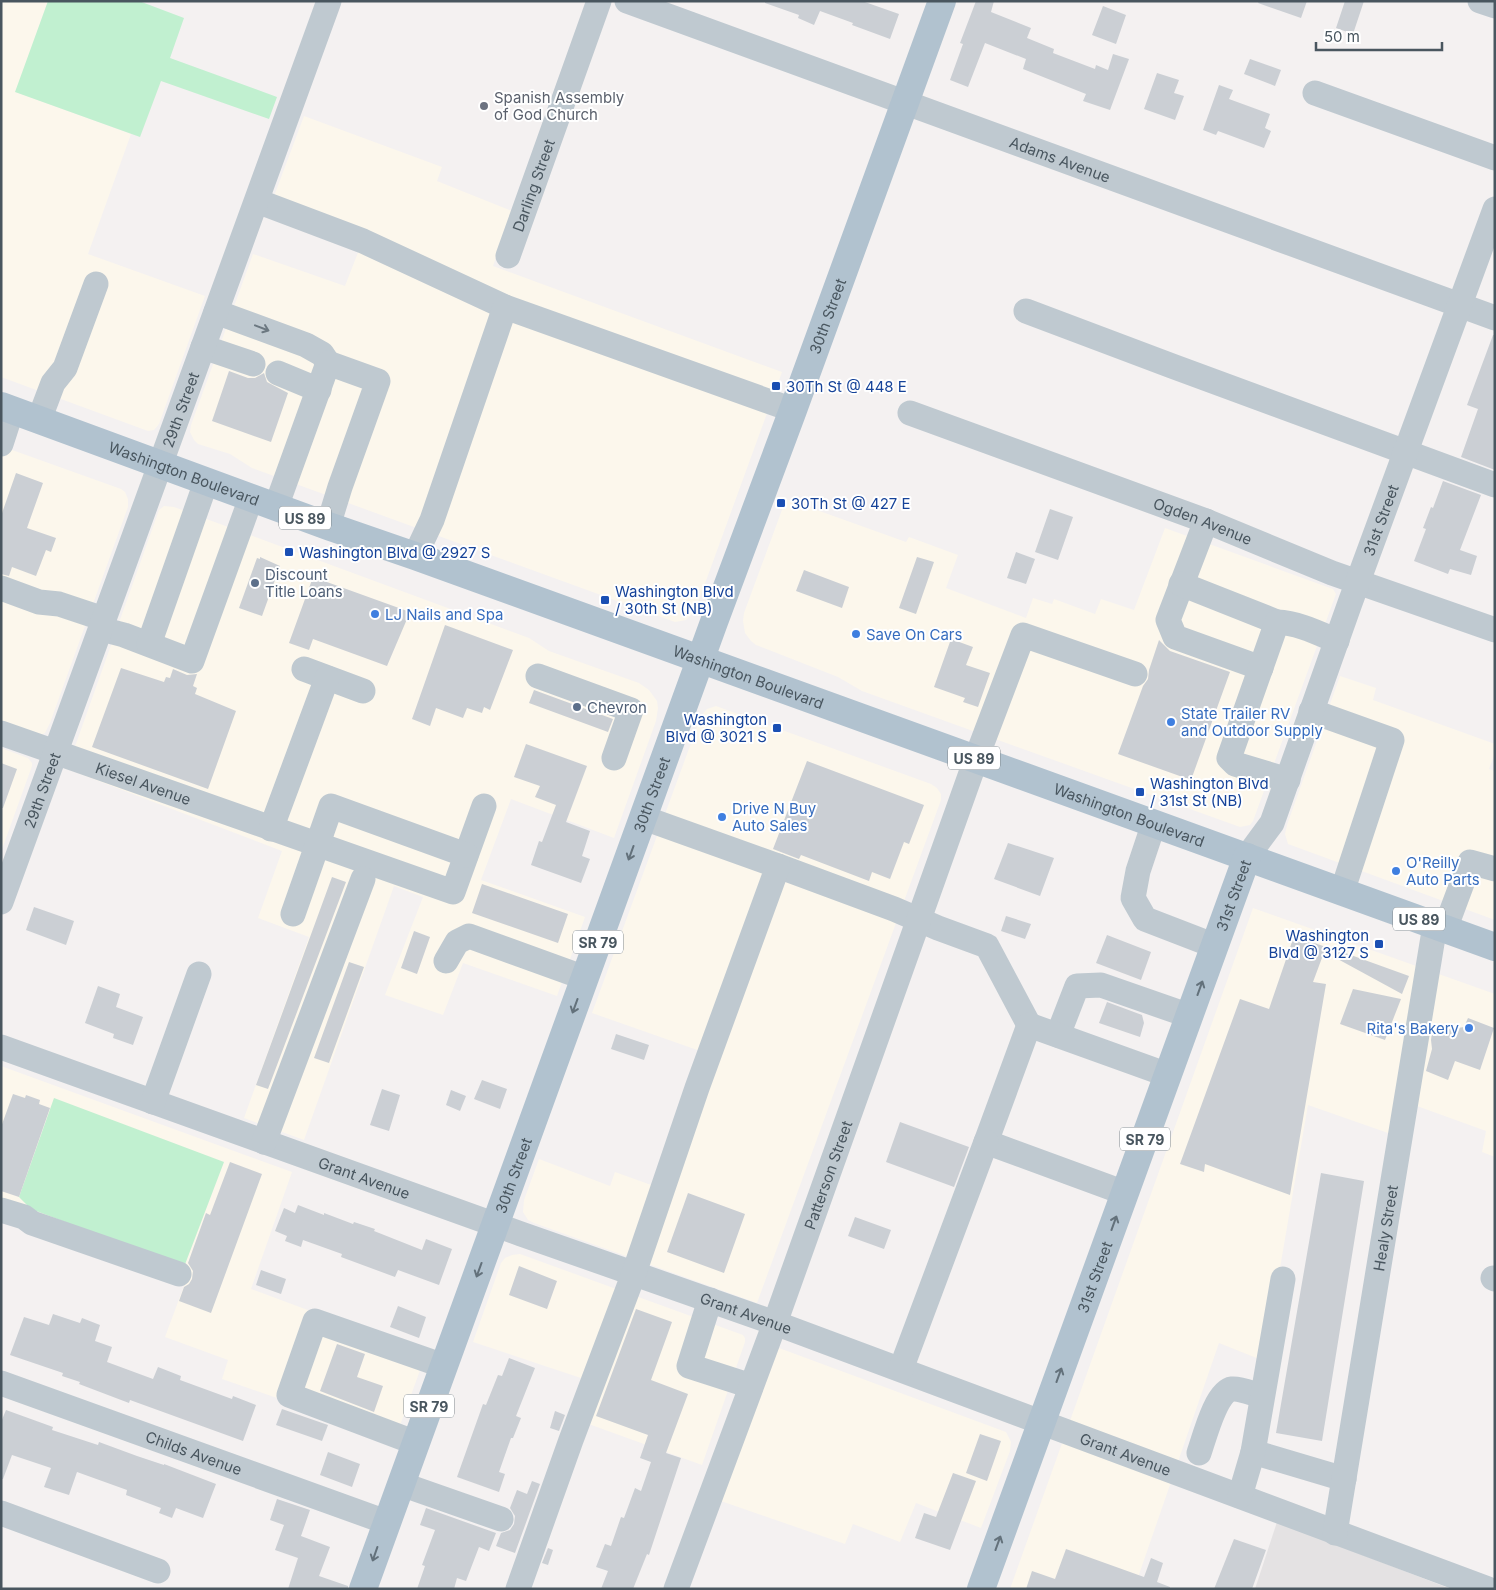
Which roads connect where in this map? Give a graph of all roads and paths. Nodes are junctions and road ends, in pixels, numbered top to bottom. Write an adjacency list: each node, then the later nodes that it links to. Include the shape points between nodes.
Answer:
1 (329, 1): 10 (street, 29th Street)
2 (599, 1): 12 (street, Darling Street)
3 (626, 1): 8 (street, Adams Avenue)
4 (942, 1): 8 (main road, 30th Street / SR 79)
5 (1480, 1): 6 (street)
6 (1495, 6)
7 (1315, 93): 9 (street)
8 (906, 102): 14 (street, Adams Avenue); 25 (main road, 30th Street / SR 79)
9 (1495, 158)
10 (257, 201): 15 (street, via 363,241); 17 (street, 29th Street)
11 (1495, 209): 14 (street, 31st Street)
12 (508, 256)
13 (96, 284): 27 (street, via 65,368 54,383)
14 (1460, 305): 18 (street, Adams Avenue); 29 (street, 31st Street)
15 (505, 307): 25 (street); 37 (street, via 432,520)
16 (1026, 311): 29 (street)
17 (216, 312): 19 (street, 29th Street); 20 (street, one-way to 20, via 318,350)
18 (1495, 318)
19 (203, 347): 21 (street); 30 (street, 29th Street)
20 (328, 363): 23 (street); 36 (street, via 378,381)
21 (253, 364)
22 (278, 373): 23 (street)
23 (319, 390): 34 (street)
24 (7, 408): 27 (main road, Washington Boulevard / US 89); 28 (street)
25 (793, 410): 46 (main road, 30th Street / SR 79)
26 (910, 413): 35 (street, Ogden Avenue)
27 (39, 420): 30 (main road, Washington Boulevard / US 89)
28 (1, 444)
29 (1406, 452): 32 (street); 38 (street, 31st Street)
30 (160, 465): 31 (main road, Washington Boulevard / US 89); 42 (street, 29th Street)
31 (206, 482): 33 (main road, Washington Boulevard / US 89); 45 (street)
32 (1495, 486)
33 (251, 498): 34 (main road, Washington Boulevard / US 89); 45 (street, via 192,661)
34 (276, 507): 36 (main road, Washington Boulevard / US 89)
35 (1206, 521): 38 (street, Ogden Avenue); 39 (street)
36 (328, 526): 37 (main road, Washington Boulevard / US 89)
37 (415, 556): 46 (main road, Washington Boulevard / US 89)
38 (1358, 582): 43 (street, Ogden Avenue); 44 (street, 31st Street)
39 (1181, 584): 41 (street); 47 (street, via 1168,620 1174,637)
40 (1, 588): 42 (street, via 39,602 59,604)
41 (1277, 622): 44 (street, via 1287,622); 47 (street)
42 (102, 624): 45 (street); 55 (street, 29th Street)
43 (1495, 630)
44 (1337, 641): 53 (street, 31st Street)
45 (149, 644)
46 (701, 659): 57 (main road, Washington Boulevard / US 89); 60 (main road, 30th Street / SR 79)
47 (1261, 668): 58 (street, via 1229,758 1235,764)
48 (304, 669): 51 (street)
49 (1135, 674): 57 (street, Patterson Street, via 1023,635)
50 (538, 676): 56 (street, via 631,710)
51 (327, 678): 52 (street); 62 (street)
52 (364, 691)
53 (1311, 711): 58 (street, 31st Street); 69 (street, via 1392,740)
54 (1, 733): 55 (street, Kiesel Avenue)
55 (56, 752): 62 (street, Kiesel Avenue); 70 (street, 29th Street)
56 (614, 758)
57 (976, 759): 61 (main road, Washington Boulevard / US 89); 72 (street, Patterson Street)
58 (1288, 780): 65 (street, 31st Street, via 1272,823)
59 (484, 806): 64 (street)
60 (644, 818): 66 (street); 78 (main road, 30th Street / SR 79, one-way to 78)
61 (1154, 823): 65 (main road, Washington Boulevard / US 89); 74 (street, via 1138,870 1133,898 1145,920)
62 (278, 831): 63 (street, Kiesel Avenue)
63 (317, 845): 64 (street, Kiesel Avenue, via 453,892); 64 (street, via 331,806); 71 (street)
64 (466, 855)
65 (1247, 857): 69 (main road, Washington Boulevard / US 89); 74 (main road, 31st Street / SR 79)
66 (778, 866): 72 (street); 90 (street)
67 (1495, 870): 73 (street, Healy Street, via 1470,862)
68 (363, 879): 85 (street)
69 (1342, 892): 73 (main road, Washington Boulevard / US 89)
70 (1, 902)
71 (293, 914)
72 (918, 920): 80 (street, via 987,946); 94 (street, Patterson Street)
73 (1440, 927): 75 (main road, Washington Boulevard / US 89); 104 (street, Healy Street)
74 (1215, 946): 79 (main road, 31st Street / SR 79, one-way to 74)
75 (1495, 947)
76 (446, 961): 78 (street, via 457,942 469,936)
77 (199, 974): 84 (street)
78 (585, 978): 89 (main road, 30th Street / SR 79, one-way to 89)
79 (1190, 1016): 81 (street, via 1101,985 1077,986); 83 (main road, 31st Street / SR 79)
80 (1028, 1025): 81 (street); 86 (street)
81 (1058, 1035): 83 (street)
82 (1, 1047): 84 (street, Grant Avenue)
83 (1168, 1075): 87 (main road, 31st Street / SR 79)
84 (154, 1102): 85 (street, Grant Avenue)
85 (264, 1142): 89 (street, Grant Avenue)
86 (986, 1142): 87 (street); 96 (street)
87 (1125, 1193): 100 (main road, 31st Street / SR 79, one-way to 87)
88 (1, 1210): 91 (street)
89 (496, 1224): 90 (street, Grant Avenue); 95 (main road, 30th Street / SR 79, one-way to 95)
90 (634, 1273): 93 (street, Grant Avenue); 113 (street)
91 (179, 1274)
92 (1284, 1279): 99 (street)
93 (710, 1300): 94 (street, Grant Avenue); 98 (street, via 689,1366)
94 (775, 1322): 96 (street, Grant Avenue); 98 (street, Patterson Street)
95 (444, 1366): 101 (main road, 30th Street / SR 79); 101 (street, via 315,1321 288,1395)
96 (901, 1369): 100 (street, Grant Avenue)
97 (1, 1383): 109 (street, Childs Avenue)
98 (751, 1386): 114 (street, Patterson Street)
99 (1262, 1396): 102 (street); 103 (street, via 1231,1389 1222,1394)
100 (1042, 1421): 106 (street, Grant Avenue); 115 (main road, 31st Street / SR 79, one-way to 100)
101 (416, 1443): 105 (main road, 30th Street / SR 79)
102 (1253, 1452): 104 (street); 106 (street)
103 (1198, 1453)
104 (1344, 1479): 110 (street, Healy Street)
105 (401, 1484): 108 (street); 109 (main road, 30th Street / SR 79)
106 (1240, 1496): 110 (street, Grant Avenue)
107 (1, 1513): 111 (street)
108 (501, 1518)
109 (386, 1522): 112 (main road, 30th Street / SR 79, one-way to 112)
110 (1335, 1533): 116 (street, Grant Avenue)
111 (158, 1572)
112 (363, 1589)
113 (518, 1589)
114 (676, 1589)
115 (981, 1589)
116 (1488, 1589)

